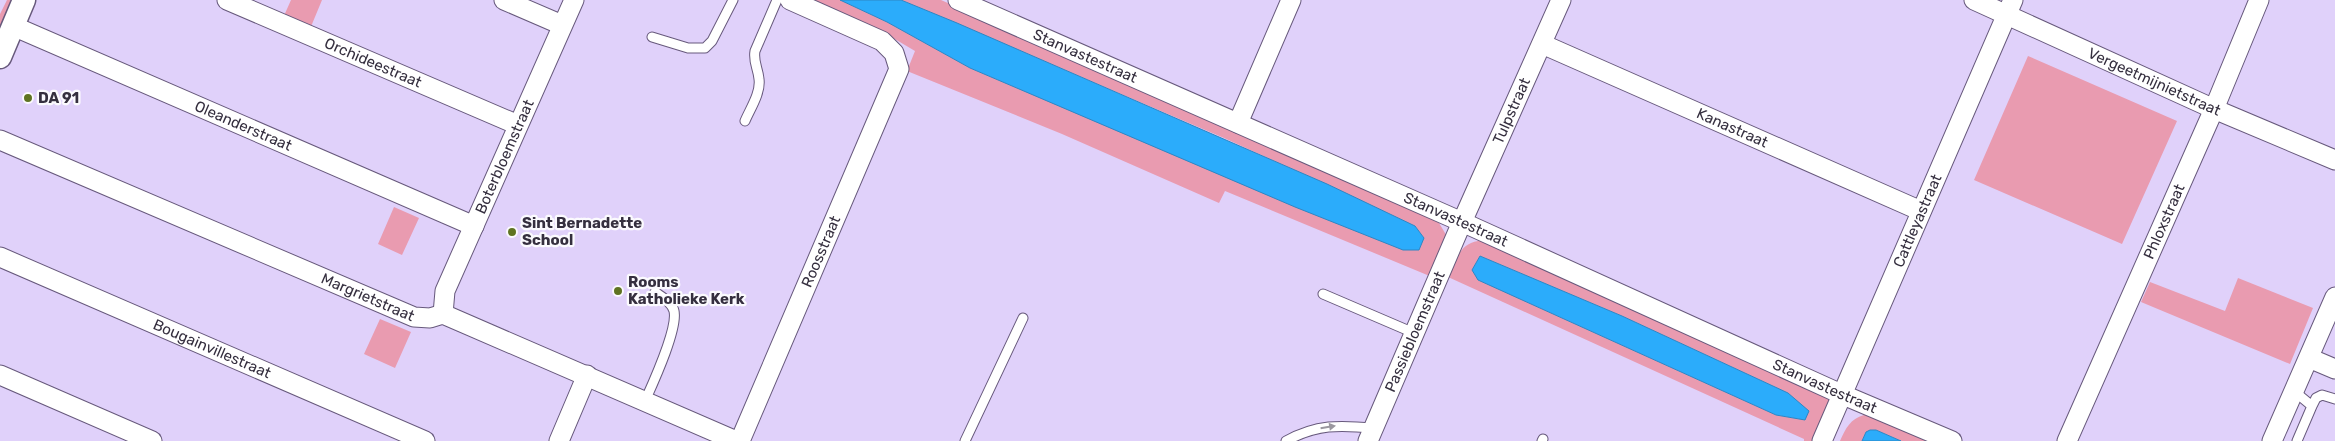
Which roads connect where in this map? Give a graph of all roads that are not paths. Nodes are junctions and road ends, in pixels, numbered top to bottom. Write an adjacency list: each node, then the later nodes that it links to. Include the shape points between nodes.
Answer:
1 (24, 0): 15 (street)
2 (227, 0): 22 (street, Orchideestraat)
3 (504, 0): 14 (street)
4 (574, 0): 14 (street, Boterbloemstraat)
5 (734, 0): 16 (lane, via 705,48 688,48)
6 (777, 0): 20 (lane, via 755,51 760,79)
7 (790, 0): 49 (street, Roosstraat, via 882,41 894,53 899,70)
8 (958, 0): 21 (street, Stanvastestraat)
9 (1291, 0): 21 (street)
10 (1561, 0): 17 (street, Tulpstraat)
11 (1974, 0): 13 (street, Vergeetmijnietstraat)
12 (2259, 0): 19 (street, Phloxstraat)
13 (2010, 7): 19 (street, Vergeetmijnietstraat); 25 (street, Cattleyastraat)
14 (562, 25): 22 (street, Boterbloemstraat)
15 (13, 26): 18 (street); 27 (street, Oleanderstraat)
16 (652, 38)
17 (1542, 44): 25 (street, Kanastraat); 26 (street, Tulpstraat)
18 (0, 57)
19 (2214, 109): 24 (street, Vergeetmijnietstraat); 54 (street, Phloxstraat)
20 (744, 121)
21 (1238, 123): 26 (street, Stanvastestraat)
22 (518, 126): 27 (street, Boterbloemstraat)
23 (0, 140): 32 (street, Margrietstraat, via 414,317 430,318)
24 (2335, 160)
25 (1921, 211): 40 (street, Cattleyastraat)
26 (1462, 222): 34 (street, Passiebloemstraat); 40 (street, Stanvastestraat)
27 (474, 226): 32 (street, Boterbloemstraat, via 445,291)
28 (0, 258): 46 (street, Bougainvillestraat)
29 (655, 292): 42 (lane, via 671,304 674,318 655,380)
30 (1323, 294): 34 (lane)
31 (2335, 297): 35 (street)
32 (443, 314): 38 (street)
33 (1023, 318): 50 (lane)
34 (1414, 333): 44 (street, Passiebloemstraat)
35 (2310, 358): 36 (street); 39 (street)
36 (2335, 369)
37 (0, 375): 45 (street)
38 (586, 375): 42 (street); 47 (street)
39 (2294, 391): 43 (lane); 55 (street)
40 (1842, 394): 52 (street, Cattleyastraat); 53 (street, Stanvastestraat)
41 (2335, 399): 43 (lane, via 2322,396 2316,398)
42 (645, 401): 48 (street)
43 (2312, 406): 56 (lane)
44 (1371, 434): 51 (lane, one-way to 44, via 1304,431 1334,425)
45 (152, 441)
46 (425, 441)
47 (559, 441)
48 (736, 441)
49 (740, 441)
50 (965, 441)
51 (1286, 441)
52 (1822, 441)
53 (1952, 441)
54 (2067, 441)
55 (2272, 441)
56 (2297, 441)

